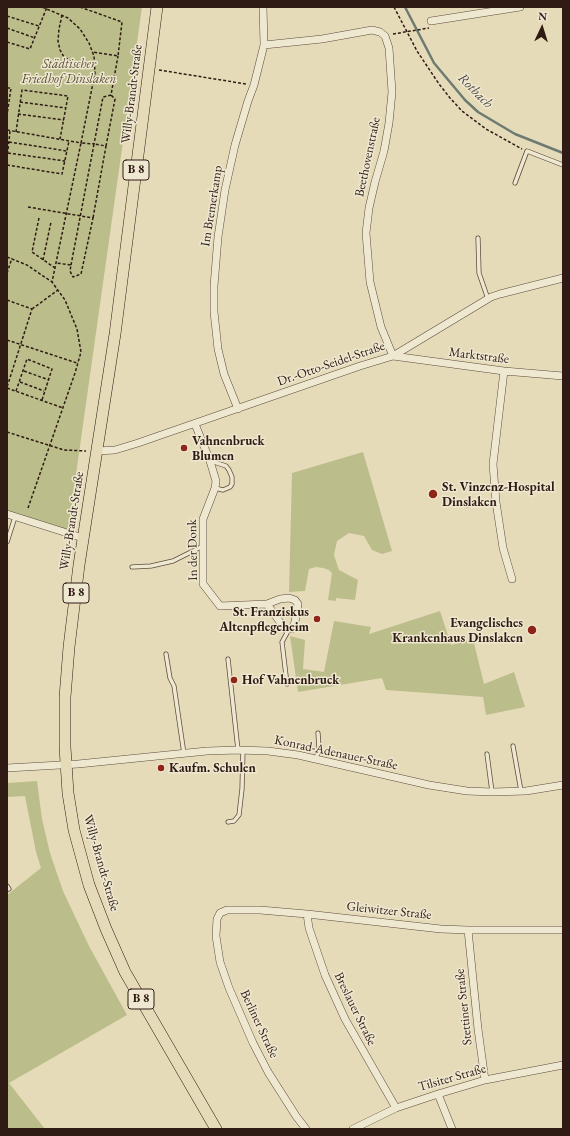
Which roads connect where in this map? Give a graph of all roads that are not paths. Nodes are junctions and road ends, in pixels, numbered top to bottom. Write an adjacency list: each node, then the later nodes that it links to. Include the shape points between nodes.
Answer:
1 (157, 7): 16 (main road, Willy-Brandt-Straße / B 8, via 115,334)
2 (263, 7): 5 (street, Im Bremerkamp)
3 (520, 7): 4 (street)
4 (431, 21)
5 (264, 45): 11 (street, Beethovenstraße, via 322,39 372,30 385,36 392,92 384,151 369,208 366,233 370,282 381,328); 14 (street, Im Bremerkamp, via 235,145 225,190 214,286 218,350 224,374)
6 (563, 165): 7 (lane, via 527,151)
7 (515, 183)
8 (478, 238): 10 (lane, via 479,273)
9 (563, 278): 10 (street, Dr.-Otto-Seidel-Straße)
10 (488, 299): 11 (street, Dr.-Otto-Seidel-Straße)
11 (393, 356): 12 (street, Marktstraße); 14 (street, Dr.-Otto-Seidel-Straße)
12 (504, 371): 13 (street, Marktstraße); 19 (street, via 493,464)
13 (563, 376)
14 (238, 409): 15 (street, Dr.-Otto-Seidel-Straße)
15 (196, 424): 16 (street, Dr.-Otto-Seidel-Straße, via 116,450); 17 (street, In der Donk)
16 (97, 451): 23 (main road, Willy-Brandt-Straße / B 8)
17 (210, 461): 18 (street, In der Donk); 18 (lane, via 226,466 232,477 230,487 223,490)
18 (215, 488): 25 (street, In der Donk, via 203,519)
19 (496, 502): 20 (lane); 27 (street, via 503,548)
20 (467, 505)
21 (7, 514): 22 (street)
22 (15, 517): 23 (street); 24 (lane)
23 (83, 538): 39 (main road, Willy-Brandt-Straße / B 8, via 65,696)
24 (7, 542)
25 (203, 546): 26 (lane, via 173,561 151,566); 28 (street, In der Donk, via 203,584 220,606)
26 (132, 566)
27 (512, 579)
28 (267, 604): 29 (street, via 285,629); 29 (street, In der Donk, via 280,598 295,600 298,604 295,622 292,629)
29 (288, 629): 32 (lane, via 282,642)
30 (166, 654): 36 (lane, via 174,686)
31 (228, 659): 35 (lane)
32 (287, 684)
33 (318, 733): 38 (lane, via 319,748)
34 (513, 746): 42 (lane)
35 (241, 750): 36 (street, Konrad-Adenauer-Straße); 38 (street, Konrad-Adenauer-Straße, via 268,751); 44 (lane, via 240,815 234,821)
36 (184, 754): 39 (street, Konrad-Adenauer-Straße)
37 (487, 754): 43 (lane)
38 (316, 759): 43 (street, Konrad-Adenauer-Straße, via 430,785)
39 (66, 765): 40 (street, Konrad-Adenauer-Straße); 53 (main road, Willy-Brandt-Straße / B 8, via 74,830 89,885 106,929 125,972)
40 (7, 768)
41 (563, 785): 42 (street, Konrad-Adenauer-Straße)
42 (520, 791): 43 (street, Konrad-Adenauer-Straße)
43 (492, 792)
44 (228, 822)
45 (307, 914): 46 (street, Gleiwitzer Straße, via 227,910 220,913); 47 (street, Gleiwitzer Straße); 52 (street, Breslauer Straße, via 309,928 325,975 342,1012)
46 (217, 919): 54 (street, Berliner Straße, via 216,936 220,962 235,1002 268,1072)
47 (468, 930): 48 (street, Gleiwitzer Straße); 50 (street, Stettiner Straße)
48 (563, 930)
49 (563, 1065): 50 (street, Tilsiter Straße)
50 (485, 1080): 51 (street, Tilsiter Straße)
51 (438, 1094): 52 (street, Tilsiter Straße); 56 (street)
52 (396, 1108): 55 (street, Tilsiter Straße)
53 (216, 1129)
54 (306, 1129)
55 (353, 1129)
56 (452, 1129)

